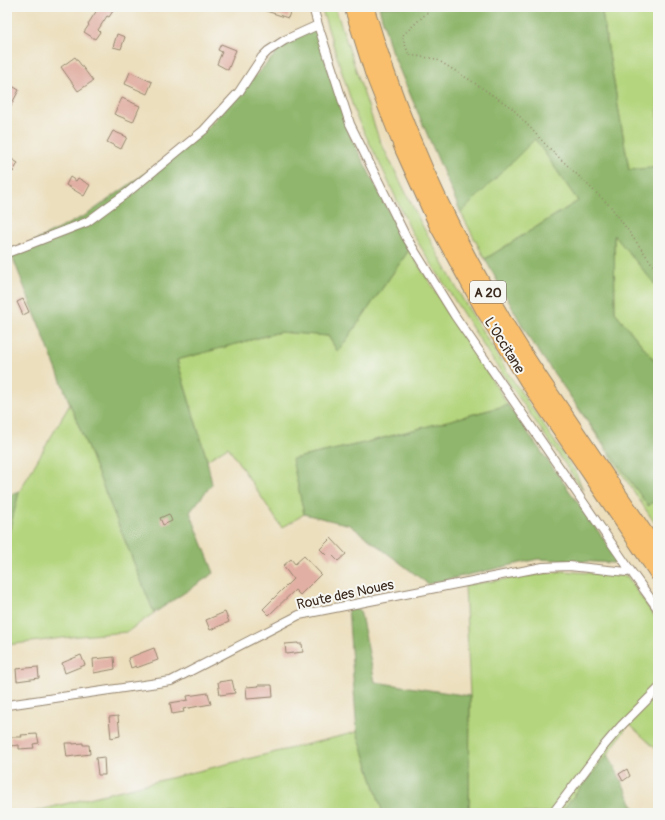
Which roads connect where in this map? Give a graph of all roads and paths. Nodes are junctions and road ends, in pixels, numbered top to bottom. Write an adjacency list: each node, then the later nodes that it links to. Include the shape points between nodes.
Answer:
1 (313, 7): 5 (street)
2 (352, 7): 10 (highway, L'Occitane / A 20, via 373,74 403,150 437,225 483,309 528,382)
3 (366, 7): 8 (highway, L'Occitane / A 20, via 395,95 417,149 472,264 510,332 541,380)
4 (433, 7): 7 (path, via 402,36 409,56 436,59 512,108 545,144 611,207)
5 (318, 25): 6 (street, via 268,51 239,92 204,130 127,193 87,222); 9 (street, via 350,124 406,237 455,316)
6 (7, 253)
7 (658, 272)
8 (658, 552)
9 (630, 570): 11 (street); 13 (street, Route des Noues, via 627,572 569,566 543,567 299,615 171,681)
10 (658, 574)
11 (658, 609)
12 (658, 689): 14 (street, via 621,726)
13 (7, 704)
14 (553, 813)

